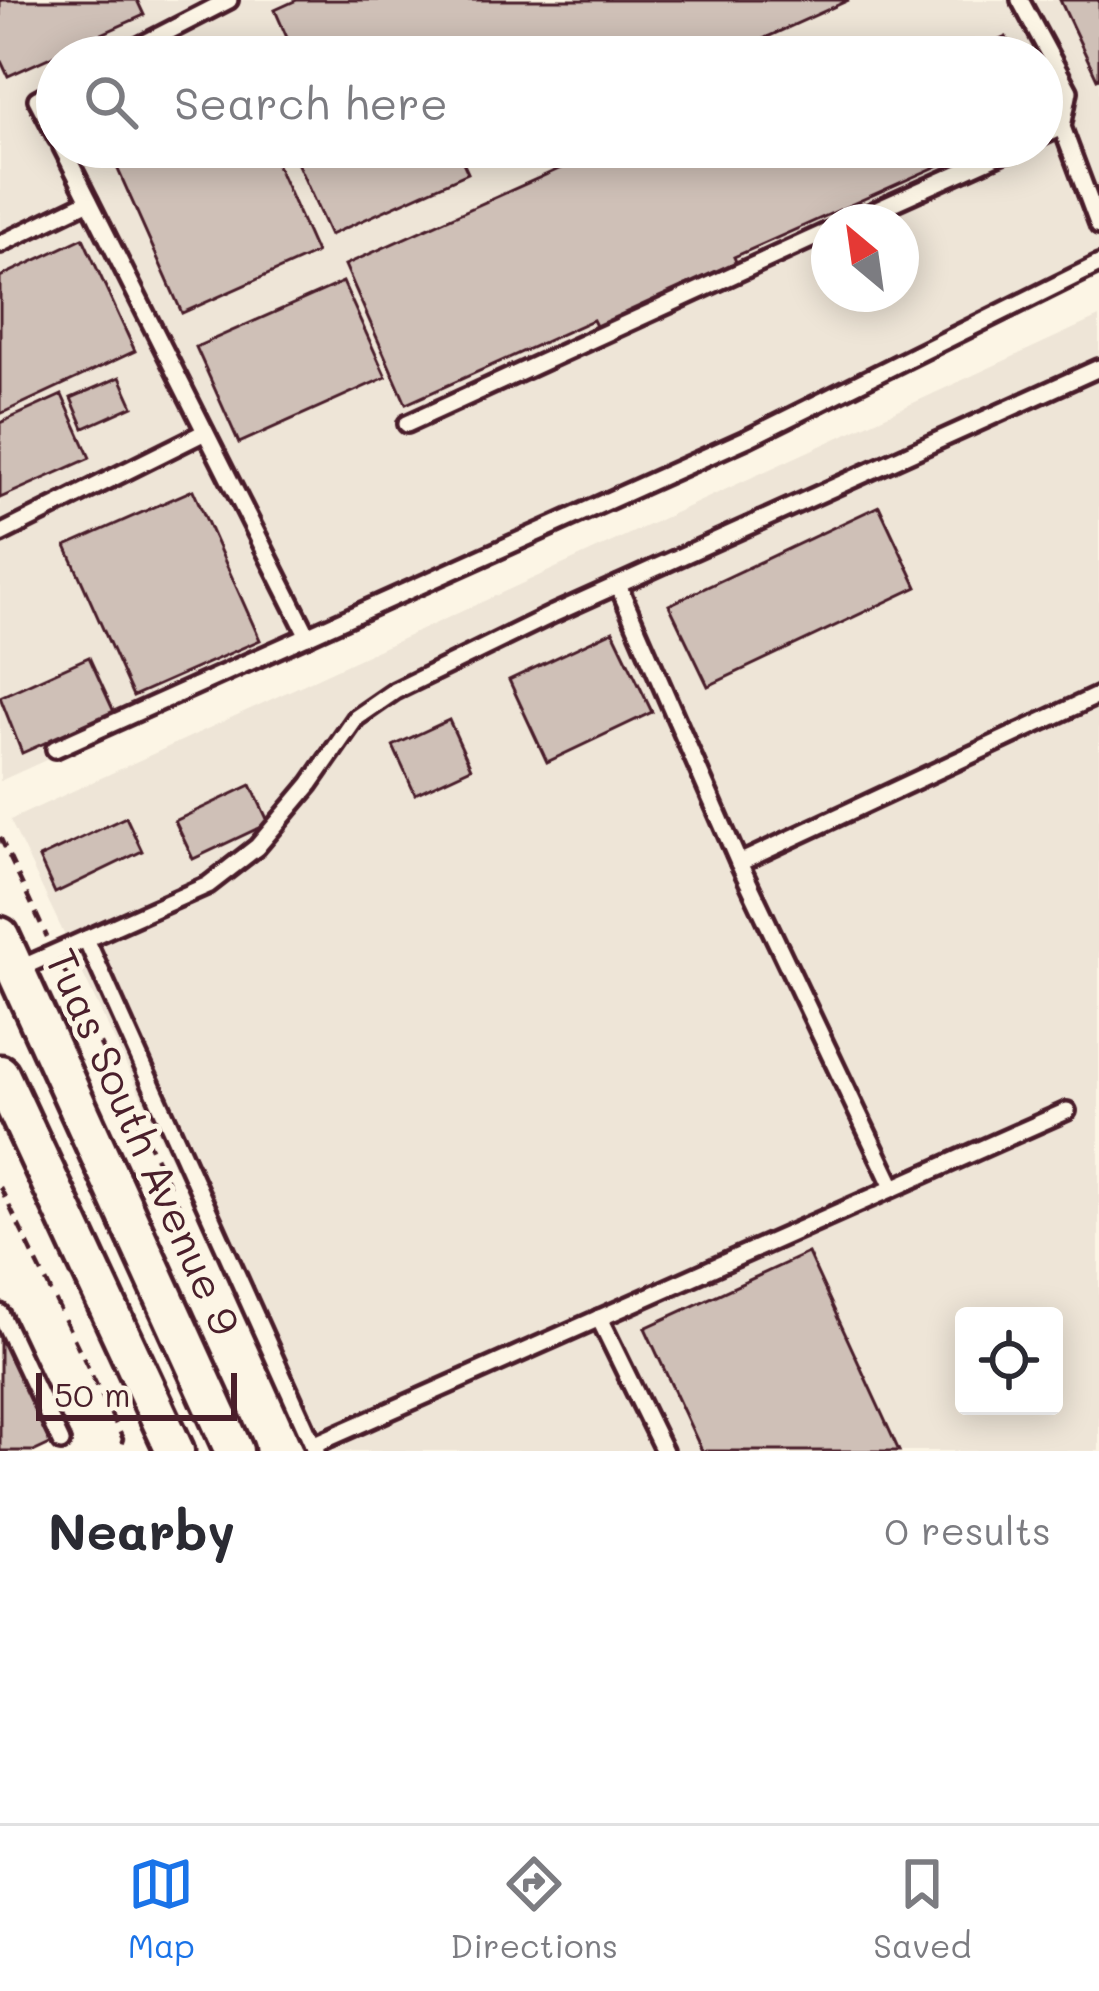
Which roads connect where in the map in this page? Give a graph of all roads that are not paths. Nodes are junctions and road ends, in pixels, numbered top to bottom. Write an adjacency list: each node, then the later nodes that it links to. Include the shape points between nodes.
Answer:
1 (230, 0): 3 (lane)
2 (1020, 0): 4 (lane)
3 (159, 36)
4 (1039, 36)
5 (1063, 80): 6 (lane)
6 (1063, 122)
7 (1063, 130): 12 (lane)
8 (72, 168): 10 (lane)
9 (970, 168): 11 (lane)
10 (89, 201): 14 (lane); 18 (lane)
11 (890, 204)
12 (1099, 226)
13 (811, 239): 17 (lane)
14 (0, 244)
15 (1099, 264): 21 (lane, via 748,438)
16 (1099, 368): 20 (lane)
17 (406, 424)
18 (205, 432): 19 (lane); 21 (lane)
19 (0, 535)
20 (618, 585): 24 (lane); 26 (lane, via 395,691 356,718 257,847 208,884)
21 (308, 636): 23 (lane)
22 (1099, 695): 24 (lane)
23 (55, 749)
24 (739, 863): 30 (lane)
25 (0, 936): 27 (street, Tuas South Avenue 9)
26 (86, 939): 27 (lane); 34 (lane)
27 (16, 970): 36 (street, Tuas South Avenue 9)
28 (0, 1075): 35 (street)
29 (1067, 1111): 30 (lane)
30 (893, 1187): 32 (lane)
31 (0, 1313): 33 (lane)
32 (599, 1318): 34 (lane); 37 (lane)
33 (61, 1442)
34 (315, 1448)
35 (175, 1451)
36 (234, 1451)
37 (664, 1451)

